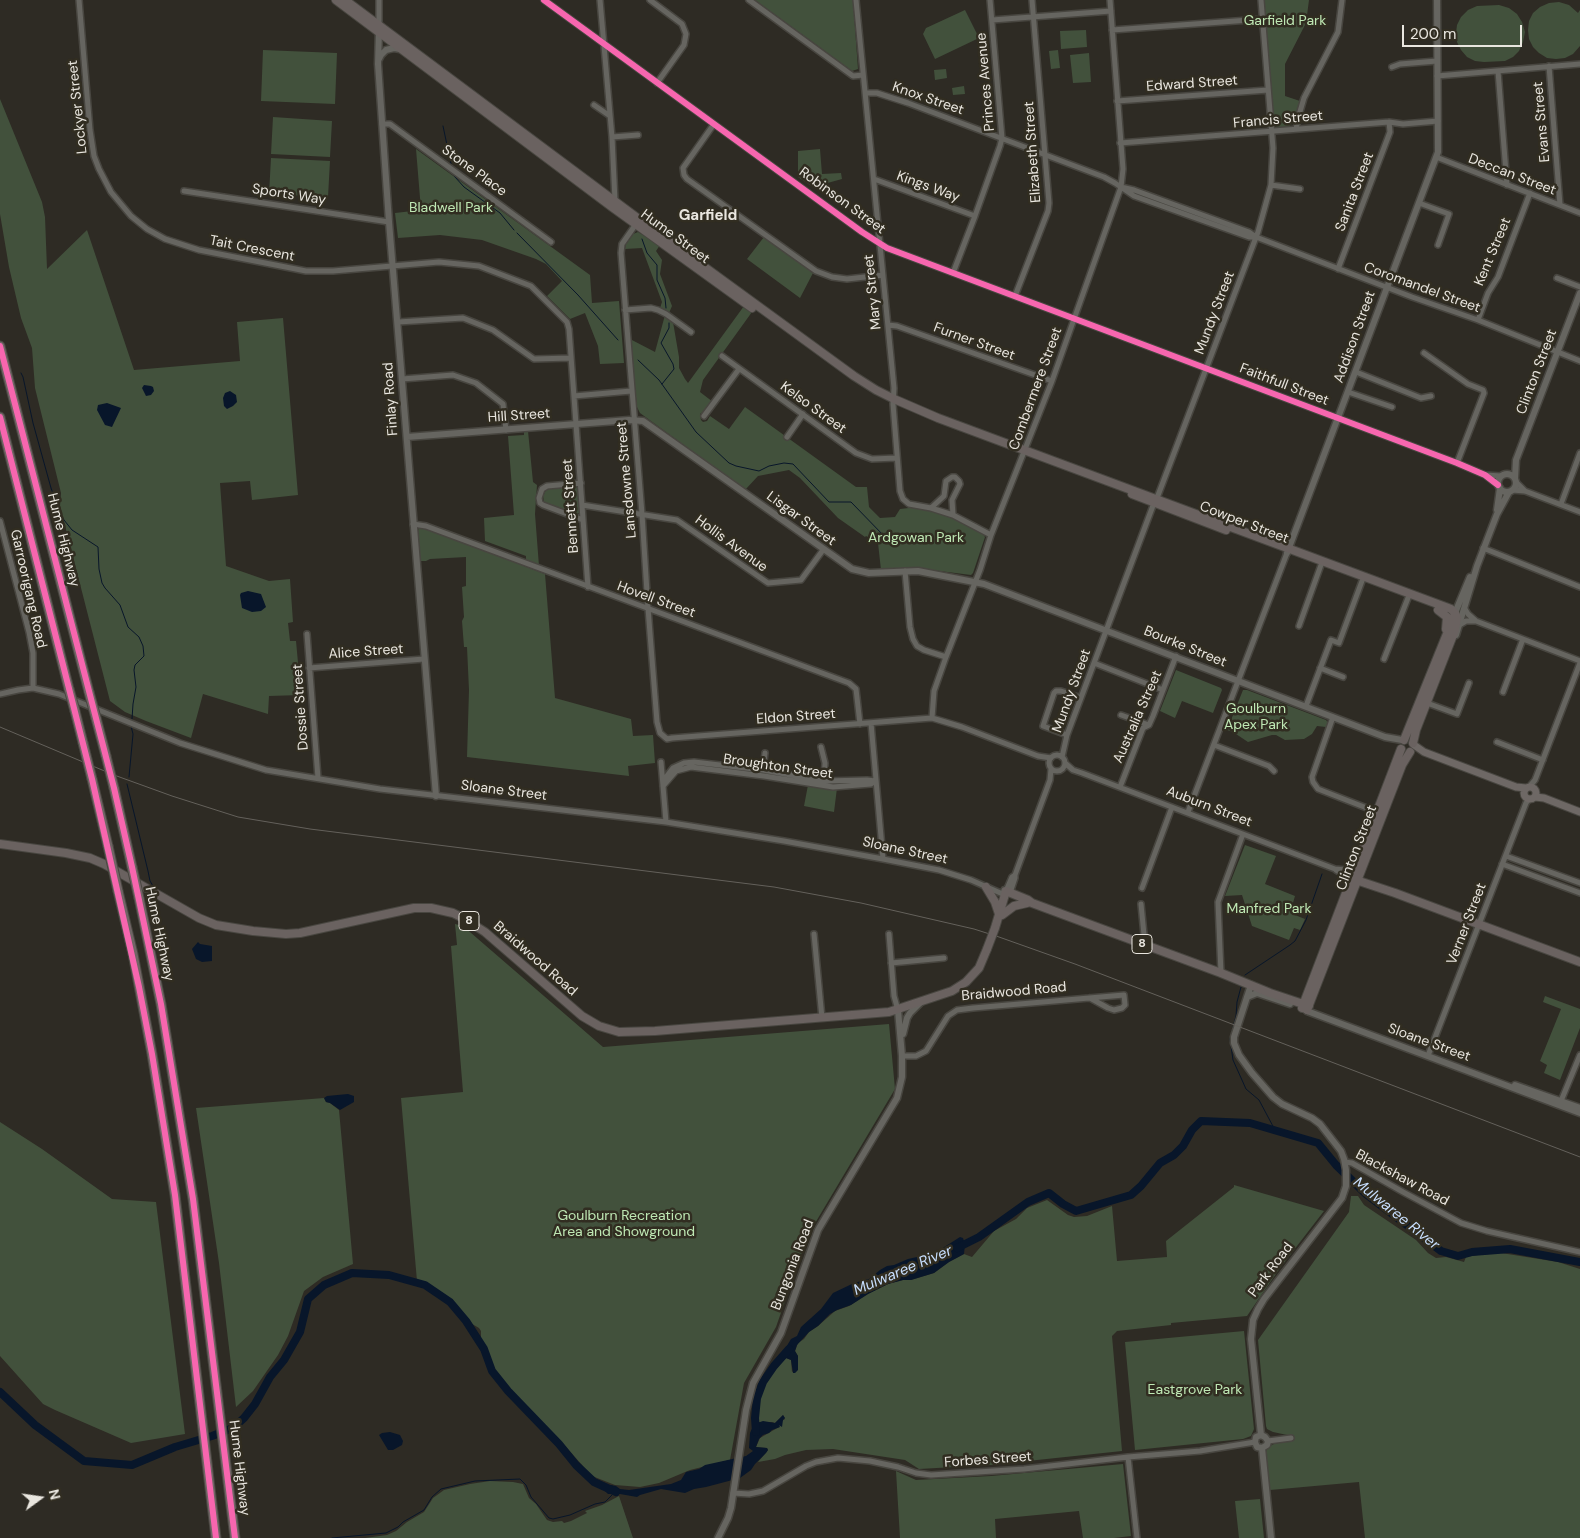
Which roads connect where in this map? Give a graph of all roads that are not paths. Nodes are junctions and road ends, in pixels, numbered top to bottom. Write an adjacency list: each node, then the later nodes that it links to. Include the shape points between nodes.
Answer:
1 (79, 0): 61 (street, Lockyer Street, via 92,144 99,169)
2 (336, 0): 20 (main road, Hume Street)
3 (345, 0): 20 (main road, Hume Street)
4 (378, 0): 20 (street, Finlay Road)
5 (544, 0): 22 (street, Robinson Street)
6 (600, 0): 22 (street)
7 (650, 0): 34 (street, via 682,24 686,34 684,45)
8 (749, 0): 32 (street, via 853,76)
9 (856, 0): 32 (street, Mary Street)
10 (990, 0): 19 (street, Princes Avenue)
11 (1032, 0): 17 (street, Elizabeth Street)
12 (1110, 0): 16 (street, Combermere Street)
13 (1261, 0): 18 (street, Mundy Street)
14 (1342, 0): 44 (street, via 1336,38 1304,98)
15 (1437, 0): 25 (street, Addison Street)
16 (1111, 11): 17 (street); 21 (street, Combermere Street)
17 (1034, 17): 19 (street); 50 (street, Elizabeth Street)
18 (1263, 18): 21 (street); 35 (street, Mundy Street)
19 (992, 20): 48 (street, Princes Avenue)
20 (379, 30): 23 (main road, Hume Street); 26 (street, Finlay Road); 60 (main road, Hume Street)
21 (1112, 30): 37 (street, Combermere Street)
22 (603, 43): 24 (street, Robinson Street); 28 (street)
23 (400, 49): 26 (street, via 390,48 383,52); 60 (main road, Hume Street)
24 (622, 57): 28 (street, via 612,55); 34 (street, Robinson Street)
25 (1437, 61): 30 (street, via 1400,64); 33 (street, Addison Street)
26 (378, 64): 42 (street, Finlay Road)
27 (1580, 64): 29 (street)
28 (605, 65): 39 (street)
29 (1549, 66): 31 (street); 62 (street, Evans Street)
30 (1392, 68)
31 (1498, 71): 33 (street); 54 (street)
32 (863, 75): 36 (street, Mary Street)
33 (1437, 76): 40 (street, Addison Street)
34 (657, 83): 43 (street, Robinson Street)
35 (1268, 90): 37 (street, Edward Street); 45 (street, Mundy Street)
36 (866, 93): 48 (street, Knox Street, via 908,102); 52 (street, Mary Street)
37 (1117, 101): 49 (street, Combermere Street)
38 (594, 105): 39 (street)
39 (610, 116): 47 (street)
40 (1438, 121): 41 (street, Francis Street); 51 (street, Addison Street)
41 (1390, 122): 44 (street, Francis Street); 72 (street, Sanita Street, via 1390,132)
42 (382, 124): 65 (street, Finlay Road); 68 (street, Stone Place, via 394,126)
43 (714, 124): 69 (street, Robinson Street); 74 (street, via 683,168 687,179 816,271 847,279)
44 (1296, 129): 45 (street, Francis Street)
45 (1272, 132): 49 (street, Francis Street); 53 (street, Mundy Street)
46 (638, 135): 47 (street)
47 (612, 137): 60 (street)
48 (1002, 138): 50 (street, Knox Street); 64 (street, Princes Avenue)
49 (1120, 143): 55 (street, Combermere Street)
50 (1045, 154): 55 (street, Knox Street); 79 (street, Elizabeth Street, via 1048,212)
51 (1436, 157): 54 (street, Deccan Street); 59 (street, Addison Street)
52 (874, 179): 64 (street, Kings Way); 69 (street, Mary Street)
53 (1271, 185): 56 (street); 67 (street, Mundy Street)
54 (1507, 185): 58 (street, Deccan Street)
55 (1121, 187): 67 (street, Coromandel Street); 81 (street, Combermere Street)
56 (1300, 189)
57 (184, 191): 65 (street, Sports Way)
58 (1530, 193): 62 (street, Deccan Street); 82 (street, Kent Street)
59 (1419, 202): 70 (street, via 1449,214); 77 (street, Addison Street)
60 (614, 204): 66 (main road, Hume Street); 101 (main road, Hume Street)
61 (121, 205): 71 (street, Tait Crescent, via 156,234 199,250 306,271)
62 (1560, 205): 63 (street, Deccan Street)
63 (1580, 213)
64 (975, 216): 73 (street, Princes Avenue)
65 (390, 222): 71 (street, Finlay Road)
66 (636, 224): 80 (street, Lansdowne Street, via 621,247); 101 (main road, Hume Street, via 852,380)
67 (1256, 238): 72 (street, Coromandel Street); 92 (street, Mundy Street)
68 (551, 242)
69 (879, 244): 73 (street, Robinson Street); 74 (street, Mary Street)
70 (1438, 245)
71 (393, 265): 83 (street, Finlay Road); 90 (street, Tait Crescent, via 438,262 472,265 531,286 567,322)
72 (1338, 269): 77 (street, Coromandel Street)
73 (953, 273): 79 (street, Robinson Street)
74 (883, 275): 84 (street, Mary Street)
75 (1558, 278): 76 (street)
76 (1580, 287)
77 (1387, 288): 82 (street, Coromandel Street); 94 (street, Addison Street)
78 (1580, 293): 88 (street, Clinton Street)
79 (1015, 296): 81 (street, Robinson Street)
80 (625, 310): 85 (street, via 658,310); 97 (street, Lansdowne Street)
81 (1074, 319): 92 (street, Faithfull Street); 96 (street, Combermere Street)
82 (1478, 320): 88 (street, Coromandel Street)
83 (398, 322): 90 (street, via 463,318 493,330 534,359); 95 (street, Finlay Road)
84 (888, 325): 96 (street, Furner Street); 101 (street, Mary Street)
85 (691, 332)
86 (0, 346): 259 (highway, Hume Highway, bridge, via 114,788 161,1004 193,1199)
87 (1424, 353): 116 (street, via 1484,393)
88 (1557, 353): 91 (street, Coromandel Street); 115 (street, Clinton Street)
89 (722, 356): 93 (street, Kelso Street)
90 (570, 358): 99 (street, Bennett Street)
91 (1580, 361)
92 (1205, 368): 106 (street, Faithfull Street); 124 (street, Mundy Street)
93 (739, 369): 103 (street, Kelso Street); 104 (street)
94 (1356, 372): 98 (street, Addison Street); 100 (street, via 1421,398)
95 (402, 379): 109 (street, via 453,375 476,383 503,404); 110 (street, Finlay Road)
96 (1052, 382): 112 (street, Combermere Street)
97 (631, 391): 99 (street); 107 (street, Lansdowne Street)
98 (1348, 392): 102 (street); 106 (street, Addison Street)
99 (574, 396): 108 (street, Bennett Street)
100 (1431, 396)
101 (893, 401): 112 (main road, Hume Street); 114 (street, Mary Street)
102 (1392, 407)
103 (803, 414): 111 (street); 114 (street, Kelso Street, via 856,454 872,459)
104 (704, 416)
105 (0, 417): 258 (highway, bridge, via 92,779 143,1006 175,1195)
106 (1338, 419): 116 (street, Faithfull Street); 138 (street, Addison Street)
107 (633, 420): 108 (street, Hill Street); 129 (street, Lansdowne Street); 137 (street, Lisgar Street, via 649,424)
108 (576, 424): 109 (street, Hill Street); 120 (street, Bennett Street)
109 (506, 430): 110 (street, Hill Street)
110 (407, 437): 134 (street, Finlay Road)
111 (787, 437)
112 (1025, 452): 124 (main road, Cowper Street); 135 (street, Combermere Street)
113 (1580, 454): 125 (street)
114 (897, 458): 127 (street, Mary Street, via 903,499 909,504)
115 (1516, 460): 118 (street, Clinton Street); 119 (street, Clinton Street)
116 (1457, 463): 117 (street, Faithfull Street)
117 (1485, 475): 118 (street, Faithfull Street); 121 (street, Faithfull Street)
118 (1503, 475): 119 (street, via 1511,475); 121 (street, via 1498,480)
119 (1515, 480): 122 (street); 123 (street)
120 (581, 482): 126 (street, Bennett Street); 132 (street, via 547,486 539,498 543,506)
121 (1499, 487): 122 (street, via 1504,492); 130 (street, Clinton Street)
122 (1511, 491): 123 (street); 130 (street, Clinton Street)
123 (1525, 491): 125 (street)
124 (1155, 500): 138 (main road, Cowper Street); 156 (street, Mundy Street)
125 (1560, 504): 128 (street)
126 (582, 505): 129 (street, Hollis Avenue); 132 (street, Bennett Street)
127 (931, 508): 131 (street); 131 (street, via 944,496 946,481 955,477 960,484 952,500)
128 (1580, 512)
129 (642, 514): 137 (street, Hollis Avenue, via 681,521 768,584 801,580); 150 (street, Lansdowne Street)
130 (1497, 514): 136 (street, Clinton Street)
131 (953, 515): 135 (street)
132 (583, 520): 145 (street, Bennett Street)
133 (0, 521): 172 (street, Garroorigang Road, via 32,647)
134 (413, 524): 145 (street, Hovell Street, via 426,526); 163 (street, Finlay Road)
135 (991, 535): 143 (street, Combermere Street)
136 (1483, 548): 140 (street, Clinton Street); 146 (street)
137 (823, 550): 141 (street, Lisgar Street, via 858,572)
138 (1288, 551): 139 (main road, Cowper Street); 149 (main road, Cowper Street); 170 (street, Addison Street)
139 (1321, 565): 142 (main road, Cowper Street); 155 (street)
140 (1477, 566): 144 (street, Clinton Street); 147 (street, Clinton Street)
141 (905, 571): 143 (street, Lisgar Street); 161 (street, via 913,639 924,650)
142 (1362, 581): 148 (main road, Cowper Street); 167 (street, via 1339,643 1331,640)
143 (975, 582): 156 (street, Bourke Street); 161 (street, Combermere Street)
144 (1473, 582): 151 (street, Clinton Street); 152 (street, Clinton Street, via 1461,608)
145 (588, 587): 150 (street, Hovell Street)
146 (1580, 587)
147 (1463, 593): 149 (street, via 1452,605); 152 (street, Clinton Street)
148 (1408, 598): 149 (main road, Cowper Street); 162 (street)
149 (1440, 607): 152 (main road, Cowper Street); 169 (main road, Clinton Street, via 1447,623)
150 (648, 608): 183 (street, Hovell Street, via 853,685 857,693); 186 (street, Lansdowne Street, via 657,722)
151 (1465, 608): 153 (street); 154 (street, Clinton Street)
152 (1455, 613): 159 (main road, Clinton Street, via 1457,624); 169 (main road, Clinton Street)
153 (1476, 621): 154 (street); 158 (street)
154 (1460, 624): 159 (street, Clinton Street)
155 (1299, 626)
156 (1107, 630): 160 (street, Bourke Street); 165 (street, Mundy Street)
157 (307, 634): 166 (street, Dossie Street)
158 (1523, 639): 164 (street); 174 (street)
159 (1450, 644): 177 (main road, Clinton Street)
160 (1176, 656): 170 (street, Bourke Street); 173 (street, Australia Street)
161 (946, 657): 181 (street, Combermere Street, via 934,691)
162 (1384, 658)
163 (424, 659): 166 (street, Alice Street); 204 (street, Finlay Road)
164 (1580, 662): 193 (street, Verner Street)
165 (1094, 663): 173 (street); 176 (street, Mundy Street)
166 (310, 668): 198 (street, Dossie Street)
167 (1320, 668): 168 (street); 178 (street)
168 (1343, 677)
169 (1429, 678): 188 (main road, Clinton Street)
170 (1238, 682): 178 (street, Bourke Street); 189 (street, Addison Street)
171 (1469, 683): 177 (street, via 1457,714)
172 (33, 688): 175 (street); 198 (street, Sloane Street, via 59,694 239,763)
173 (1163, 690): 184 (street, Australia Street)
174 (1503, 692)
175 (0, 694)
176 (1081, 698): 185 (street, Mundy Street); 185 (street, via 1061,691 1054,693 1043,726)
177 (1427, 703): 191 (main road, Clinton Street)
178 (1306, 706): 180 (street, Bourke Street)
179 (1120, 715): 184 (street)
180 (1333, 717): 188 (street, Bourke Street); 207 (street, via 1313,782 1318,789)
181 (932, 718): 182 (street, Eldon Street); 195 (street)
182 (871, 723): 183 (street, Eldon Street); 200 (street)
183 (860, 724): 186 (street, Eldon Street, via 672,738)
184 (1148, 725): 202 (street, Australia Street, via 1143,728)
185 (1067, 735): 195 (street, Mundy Street)
186 (663, 736)
187 (1497, 742): 193 (street)
188 (1402, 744): 191 (main road, via 1404,752); 191 (main road, via 1409,739); 207 (main road, Clinton Street)
189 (1214, 745): 197 (street, via 1269,766); 206 (street, Addison Street)
190 (821, 747): 199 (street, Broughton Street, via 825,762)
191 (1412, 748): 203 (main road); 215 (main road, Clinton Street)
192 (765, 753): 196 (street, Broughton Street)
193 (1543, 760): 203 (street, Verner Street)
194 (661, 762): 201 (street)
195 (1057, 763): 202 (street, Auburn Street); 220 (street)
196 (763, 770): 199 (street, Broughton Street); 201 (street, Broughton Street, via 689,762 673,768)
197 (1274, 771)
198 (318, 778): 204 (street, Sloane Street)
199 (824, 781): 200 (street, Broughton Street)
200 (875, 781): 201 (street, Broughton Street, via 834,787 691,767 676,771); 213 (street)
201 (663, 783): 209 (street)
202 (1120, 787): 205 (street, Auburn Street)
203 (1529, 794): 208 (main road); 212 (street, Verner Street)
204 (436, 796): 209 (street, Sloane Street)
205 (1172, 806): 206 (street, Auburn Street); 218 (street)
206 (1188, 812): 210 (street, Auburn Street)
207 (1376, 812): 215 (main road, Clinton Street)
208 (1580, 812)
209 (666, 822): 213 (street, Sloane Street)
210 (1243, 834): 215 (street, Auburn Street, via 1335,869 1346,870); 231 (street, via 1218,902)
211 (0, 844): 240 (main road, Braidwood Road / 8, via 90,858 199,918 216,925 253,931 300,933 414,908 453,913 485,932 582,1016 608,1030 640,1032)
212 (1506, 856): 214 (street, Verner Street); 216 (street)
213 (883, 859): 217 (street, Sloane Street, via 954,874)
214 (1502, 864): 219 (street); 224 (street, Verner Street)
215 (1355, 877): 224 (main road, Auburn Street); 238 (main road, Clinton Street)
216 (1580, 883)
217 (984, 886): 220 (street, Sloane Street); 223 (main road)
218 (1142, 888)
219 (1580, 893)
220 (1008, 894): 221 (main road, Sloane Street); 223 (main road, Braidwood Road)
221 (1030, 903): 223 (main road, via 1014,906); 227 (main road, Sloane Street / 8)
222 (1141, 904): 227 (street)
223 (1000, 916): 236 (main road, Braidwood Road / 8, bridge, via 979,968 952,991)
224 (1479, 923): 229 (main road, Auburn Street); 242 (street, Verner Street)
225 (814, 934): 240 (street)
226 (889, 934): 230 (street)
227 (1145, 945): 231 (main road, Sloane Street / 8)
228 (944, 958): 230 (street)
229 (1580, 961)
230 (892, 962): 239 (street)
231 (1221, 973): 232 (main road, Sloane Street / 8)
232 (1251, 985): 233 (main road, Sloane Street / 8); 234 (street, Blackshaw Road)
233 (1270, 993): 237 (main road, Sloane Street / 8); 238 (main road, Sloane Street / 8)
234 (1247, 997): 237 (street, via 1257,993); 249 (street, Blackshaw Road, via 1234,1037 1239,1055 1273,1097 1320,1124)
235 (1090, 998): 235 (street, Braidwood Road, via 1124,995 1125,1004 1114,1010); 244 (street, Braidwood Road, via 957,1010 948,1016 926,1050 916,1056)
236 (922, 1002): 239 (main road, Braidwood Road / 8); 241 (street, via 907,1018)
237 (1290, 1004): 238 (main road, Sloane Street / 8)
238 (1305, 1007): 242 (street, Sloane Street); 245 (street, Sloane Street)
239 (898, 1010): 240 (main road, Braidwood Road / 8); 241 (street, Bungonia Road)
240 (822, 1018)
241 (902, 1048): 244 (street, Bungonia Road)
242 (1429, 1053): 246 (street, Sloane Street)
243 (1580, 1055): 246 (street)
244 (902, 1056): 257 (street, Bungonia Road, via 902,1078 897,1098 818,1230 781,1333 753,1384 748,1397)
245 (1538, 1098): 247 (street); 248 (street, Sloane Street)
246 (1562, 1101): 248 (street, Sloane Street)
247 (1544, 1102)
248 (1580, 1111)
249 (1346, 1162): 250 (street, Blackshaw Road, via 1352,1162 1461,1223); 251 (street, Park Road, via 1344,1194 1264,1299 1254,1320 1251,1339)
250 (1580, 1252)
251 (1261, 1435): 253 (street); 254 (street)
252 (1291, 1438): 253 (street)
253 (1268, 1441): 255 (street)
254 (1255, 1442): 255 (street); 256 (street, Forbes Street)
255 (1262, 1448): 262 (street)
256 (1128, 1457): 257 (street, Forbes Street, via 931,1475 870,1461 838,1458 806,1466 763,1491); 261 (street)
257 (733, 1493): 260 (street, Bungonia Road, via 728,1518)
258 (216, 1538)
259 (235, 1538)
260 (718, 1538)
261 (1137, 1538)
262 (1271, 1538)

